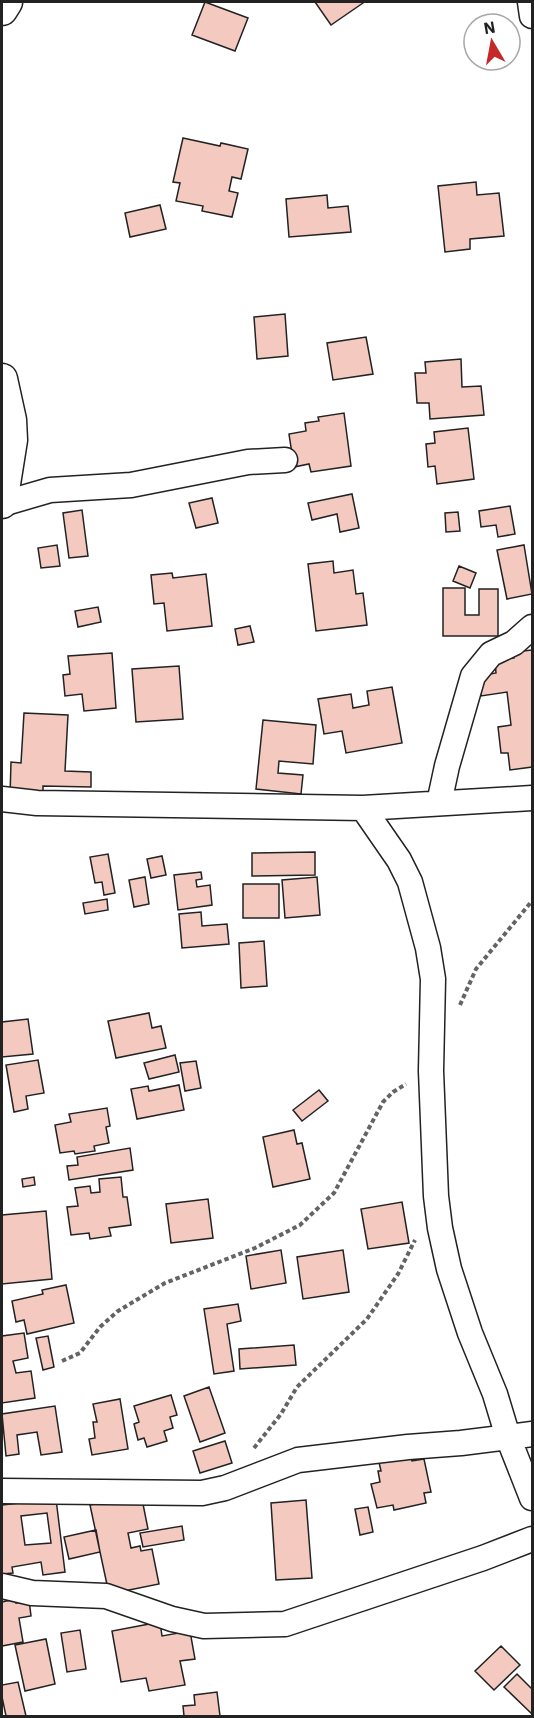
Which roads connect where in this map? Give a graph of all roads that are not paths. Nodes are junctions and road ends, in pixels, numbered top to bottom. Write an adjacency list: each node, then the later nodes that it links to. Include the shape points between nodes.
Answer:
1 (8, 2): 3 (street)
2 (530, 2): 4 (street)
3 (2, 10)
4 (532, 16)
5 (2, 379): 7 (street, via 12,440)
6 (285, 460): 7 (street, via 248,462 131,485 50,490)
7 (2, 503)
8 (532, 627): 11 (street, via 490,654 473,676)
9 (532, 798): 11 (street)
10 (2, 800): 12 (street)
11 (439, 803): 12 (street)
12 (363, 808): 14 (street, via 410,882 428,948 433,979 431,1071 436,1196 449,1269)
13 (532, 1434): 14 (street)
14 (508, 1437): 15 (street, via 298,1460 202,1493); 16 (street)
15 (2, 1491)
16 (532, 1498)
17 (532, 1539): 18 (street, via 285,1624 204,1626 106,1596 32,1593)
18 (2, 1586)

